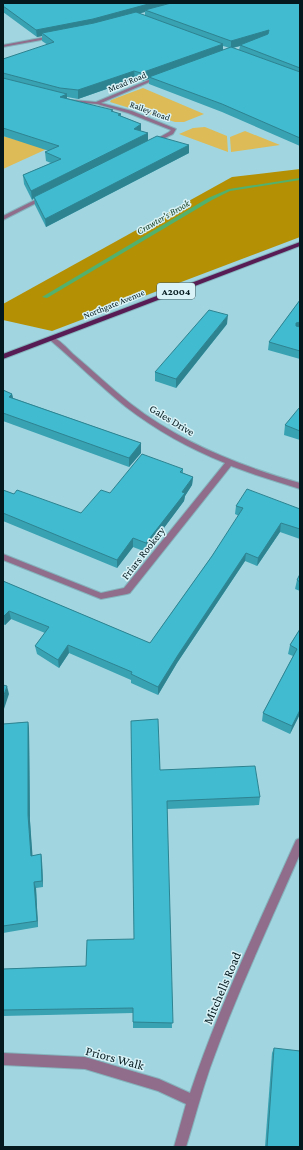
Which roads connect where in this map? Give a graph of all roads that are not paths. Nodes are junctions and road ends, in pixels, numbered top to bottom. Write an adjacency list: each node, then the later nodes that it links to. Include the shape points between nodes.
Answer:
1 (55, 36): 2 (street)
2 (3, 46)
3 (167, 75): 5 (street, Mead Road)
4 (66, 100): 5 (street, Railey Road)
5 (97, 103): 6 (street, Railey Road, via 130,112 174,129)
6 (145, 146)
7 (50, 194): 8 (street)
8 (3, 218)
9 (300, 244): 10 (main road, Northgate Avenue / A2004)
10 (52, 339): 11 (main road, Northgate Avenue / A2004); 12 (street, Gales Drive, via 140,414 191,445)
11 (3, 357)
12 (229, 463): 13 (street, Gales Drive); 14 (street, Friars Rookery, via 127,591 102,596)
13 (300, 486)
14 (3, 557)
15 (300, 843): 17 (street, Mitchells Road, via 232,997)
16 (3, 1059): 17 (street, Priors Walk, via 85,1063 159,1085)
17 (192, 1100): 18 (street, Mitchells Road)
18 (180, 1147)

